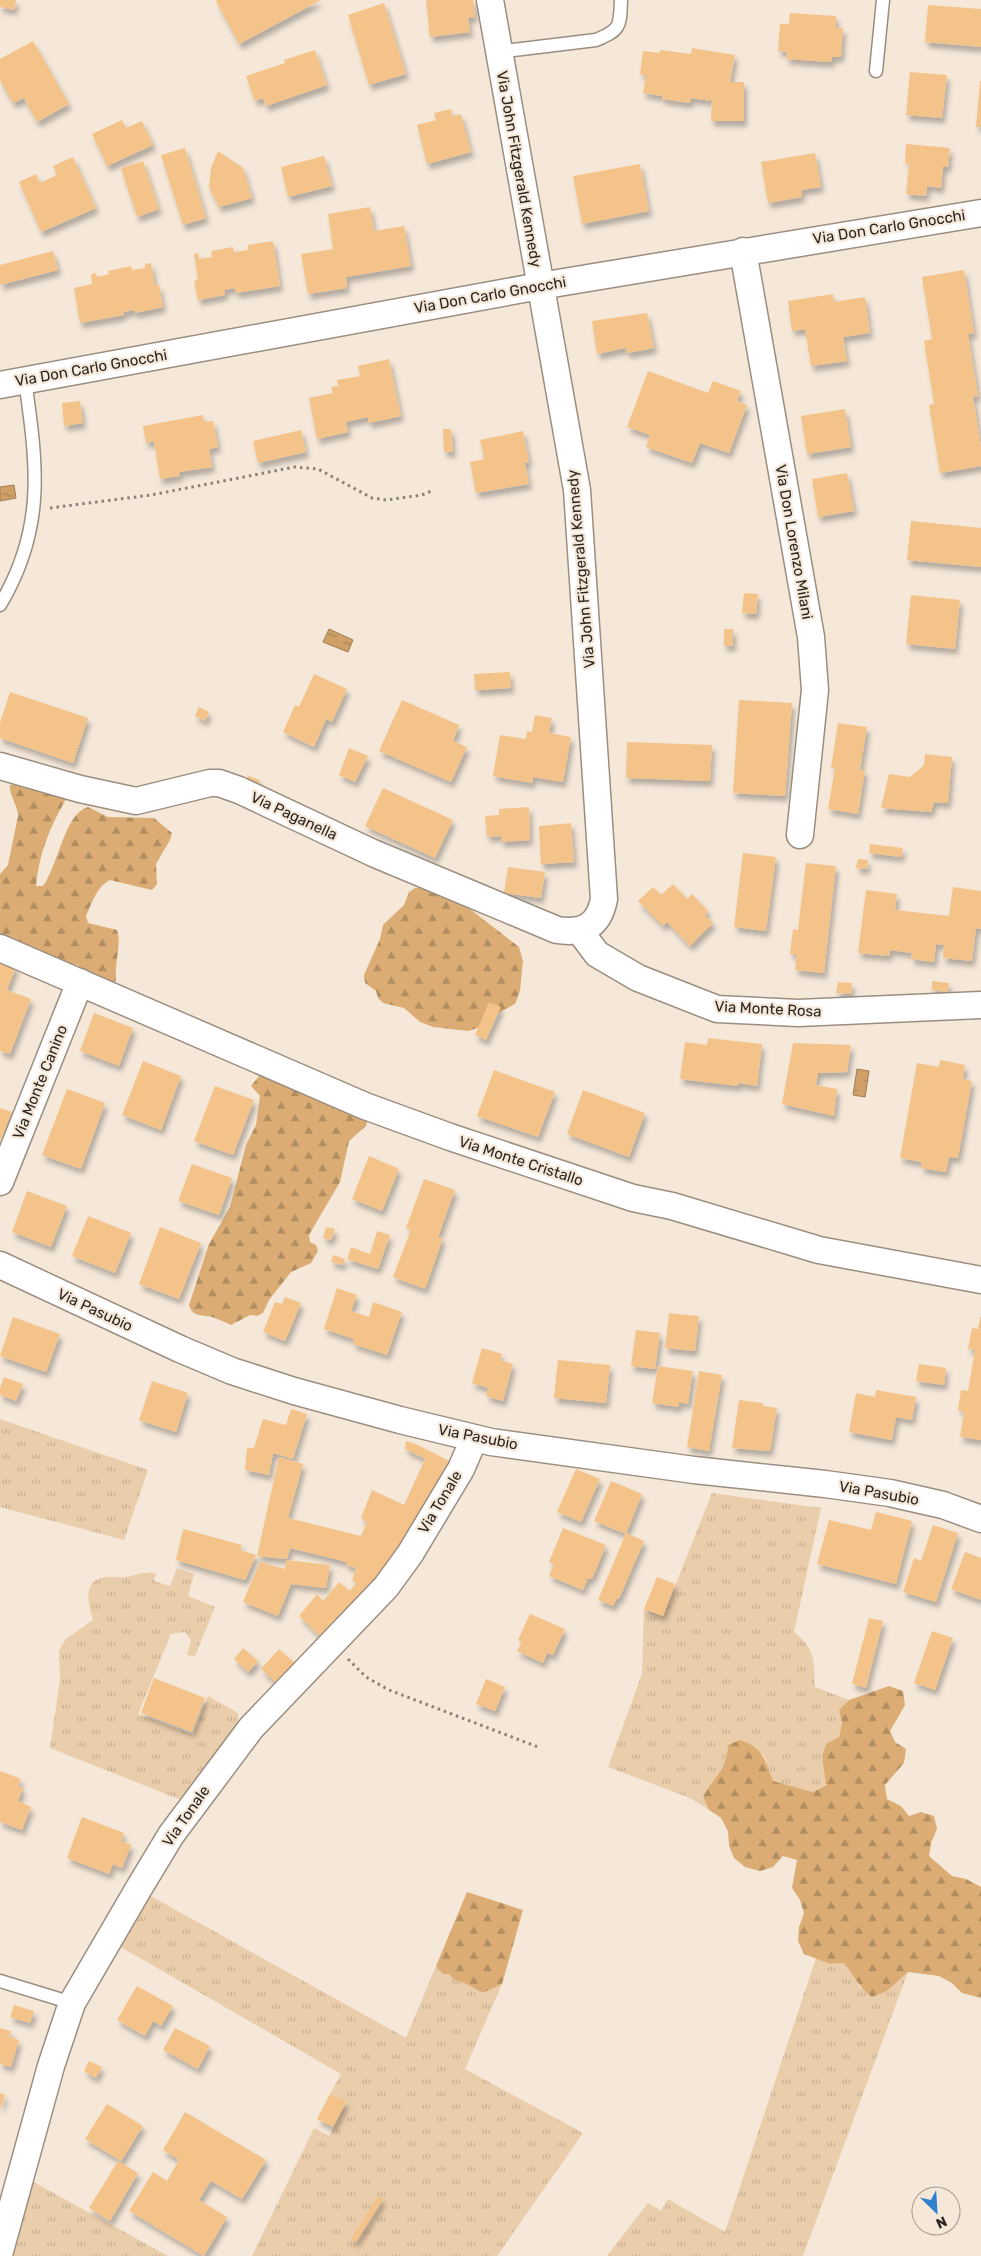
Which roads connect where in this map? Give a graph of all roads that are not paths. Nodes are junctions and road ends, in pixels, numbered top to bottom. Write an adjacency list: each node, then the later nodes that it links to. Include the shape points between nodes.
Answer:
1 (490, 0): 4 (street, Via John Fitzgerald Kennedy)
2 (621, 0): 4 (lane, Via John Fitzgerald Kennedy, via 620,23 611,34 596,40)
3 (883, 0): 5 (lane)
4 (497, 52): 8 (street, Via John Fitzgerald Kennedy)
5 (876, 71)
6 (981, 213): 7 (street, Via Don Carlo Gnocchi)
7 (743, 251): 8 (street, Via Don Carlo Gnocchi); 13 (street, Via Don Lorenzo Milani, via 811,637 815,690)
8 (540, 286): 9 (street, Via Don Carlo Gnocchi); 14 (street, Via John Fitzgerald Kennedy, via 577,495 604,899 597,920)
9 (26, 380): 10 (street, Via Don Carlo Gnocchi); 11 (lane, via 35,447 35,510 27,548 15,580)
10 (0, 385)
11 (0, 605)
12 (0, 766): 14 (street, Via Paganella, via 136,802 199,785 219,783 373,853 557,930)
13 (800, 836)
14 (579, 930): 17 (street, Via Monte Rosa, via 597,954 638,978 717,1009 798,1013)
15 (0, 948): 16 (street, Via Monte Cristallo)
16 (80, 982): 18 (street, Via Monte Canino); 20 (street, Via Monte Cristallo, via 365,1106 624,1195 819,1250)
17 (981, 1006)
18 (0, 1182)
19 (0, 1265): 21 (street, Via Pasubio, via 232,1371)
20 (981, 1280)
21 (474, 1439): 22 (street, Via Pasubio, via 890,1493 943,1505); 24 (street, Via Tonale, via 460,1469 386,1587 252,1728 208,1784 167,1842)
22 (981, 1519)
23 (0, 1981): 24 (lane)
24 (72, 2003): 25 (street, Via Tonale, via 51,2066)
25 (0, 2251)

